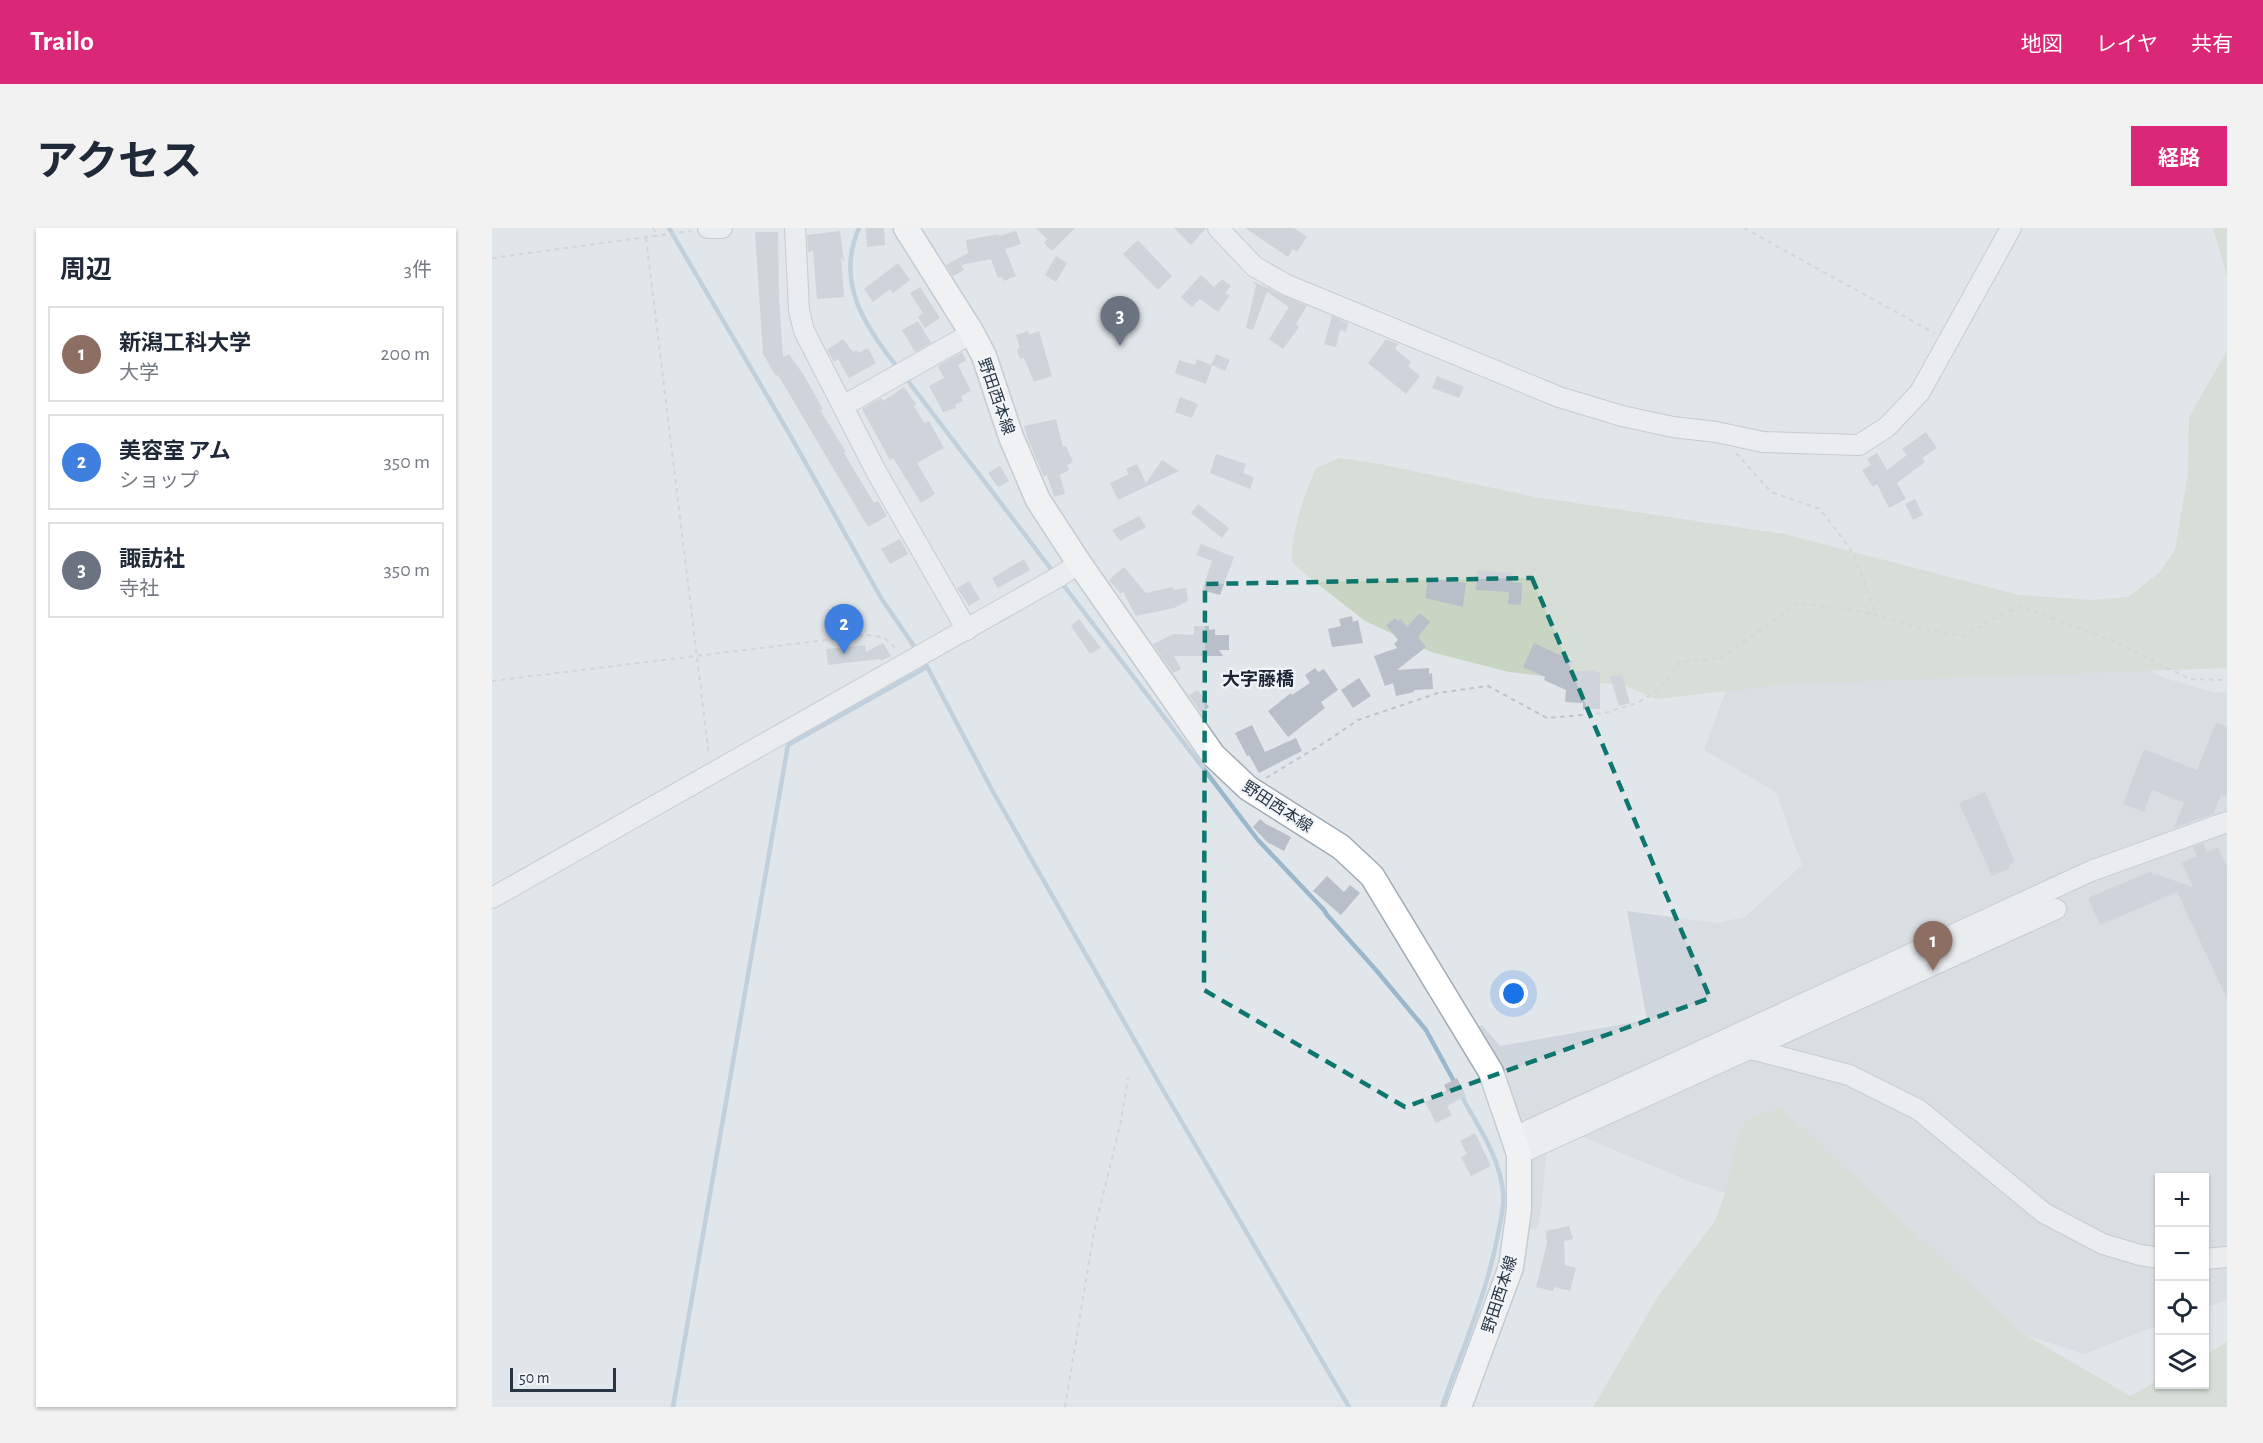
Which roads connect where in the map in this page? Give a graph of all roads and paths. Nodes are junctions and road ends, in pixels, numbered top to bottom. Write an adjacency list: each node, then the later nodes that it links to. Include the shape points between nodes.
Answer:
1 (653, 228): 10 (path)
2 (708, 228): 3 (street)
3 (722, 228)
4 (795, 228): 15 (street, via 801,323)
5 (906, 228): 13 (main road, 野田西本線)
6 (1218, 228): 16 (street, via 1255,267 1287,285 1501,374 1622,416)
7 (1744, 228): 14 (path)
8 (2011, 228): 14 (street)
9 (681, 233): 10 (path)
10 (658, 236): 11 (path)
11 (646, 238): 12 (path); 20 (path)
12 (492, 258)
13 (972, 333): 15 (street); 17 (main road, 野田西本線)
14 (1947, 340): 16 (street, via 1920,392 1887,427 1859,446 1763,442)
15 (843, 406): 19 (street)
16 (1716, 432): 18 (path, via 1771,492 1820,509 1854,554)
17 (1065, 573): 19 (street); 25 (main road, 野田西本線, via 1213,755)
18 (1876, 615): 22 (path, via 1964,636 2021,607 2111,640 2190,678); 25 (path, via 1799,603 1720,658 1680,662 1654,693 1605,713 1547,718 1488,686 1438,693 1358,720)
19 (967, 630): 21 (street)
20 (697, 656): 21 (path, via 875,635); 23 (path); 24 (path)
21 (917, 659): 24 (street)
22 (2227, 680)
23 (492, 681)
24 (713, 773): 27 (street)
25 (1248, 788): 31 (main road, 野田西本線, via 1341,847 1372,876 1491,1072)
26 (2227, 822): 31 (street, via 2091,871)
27 (492, 898)
28 (2056, 909): 29 (street)
29 (1748, 1048): 31 (street); 32 (street, via 1849,1075 1919,1110 2044,1213 2103,1244)
30 (1128, 1078): 35 (path, via 1094,1232)
31 (1522, 1143): 36 (main road, 野田西本線, via 1519,1209 1510,1267)
32 (2155, 1257)
33 (2227, 1257): 34 (street)
34 (2209, 1259)
35 (1065, 1407)
36 (1459, 1407)

